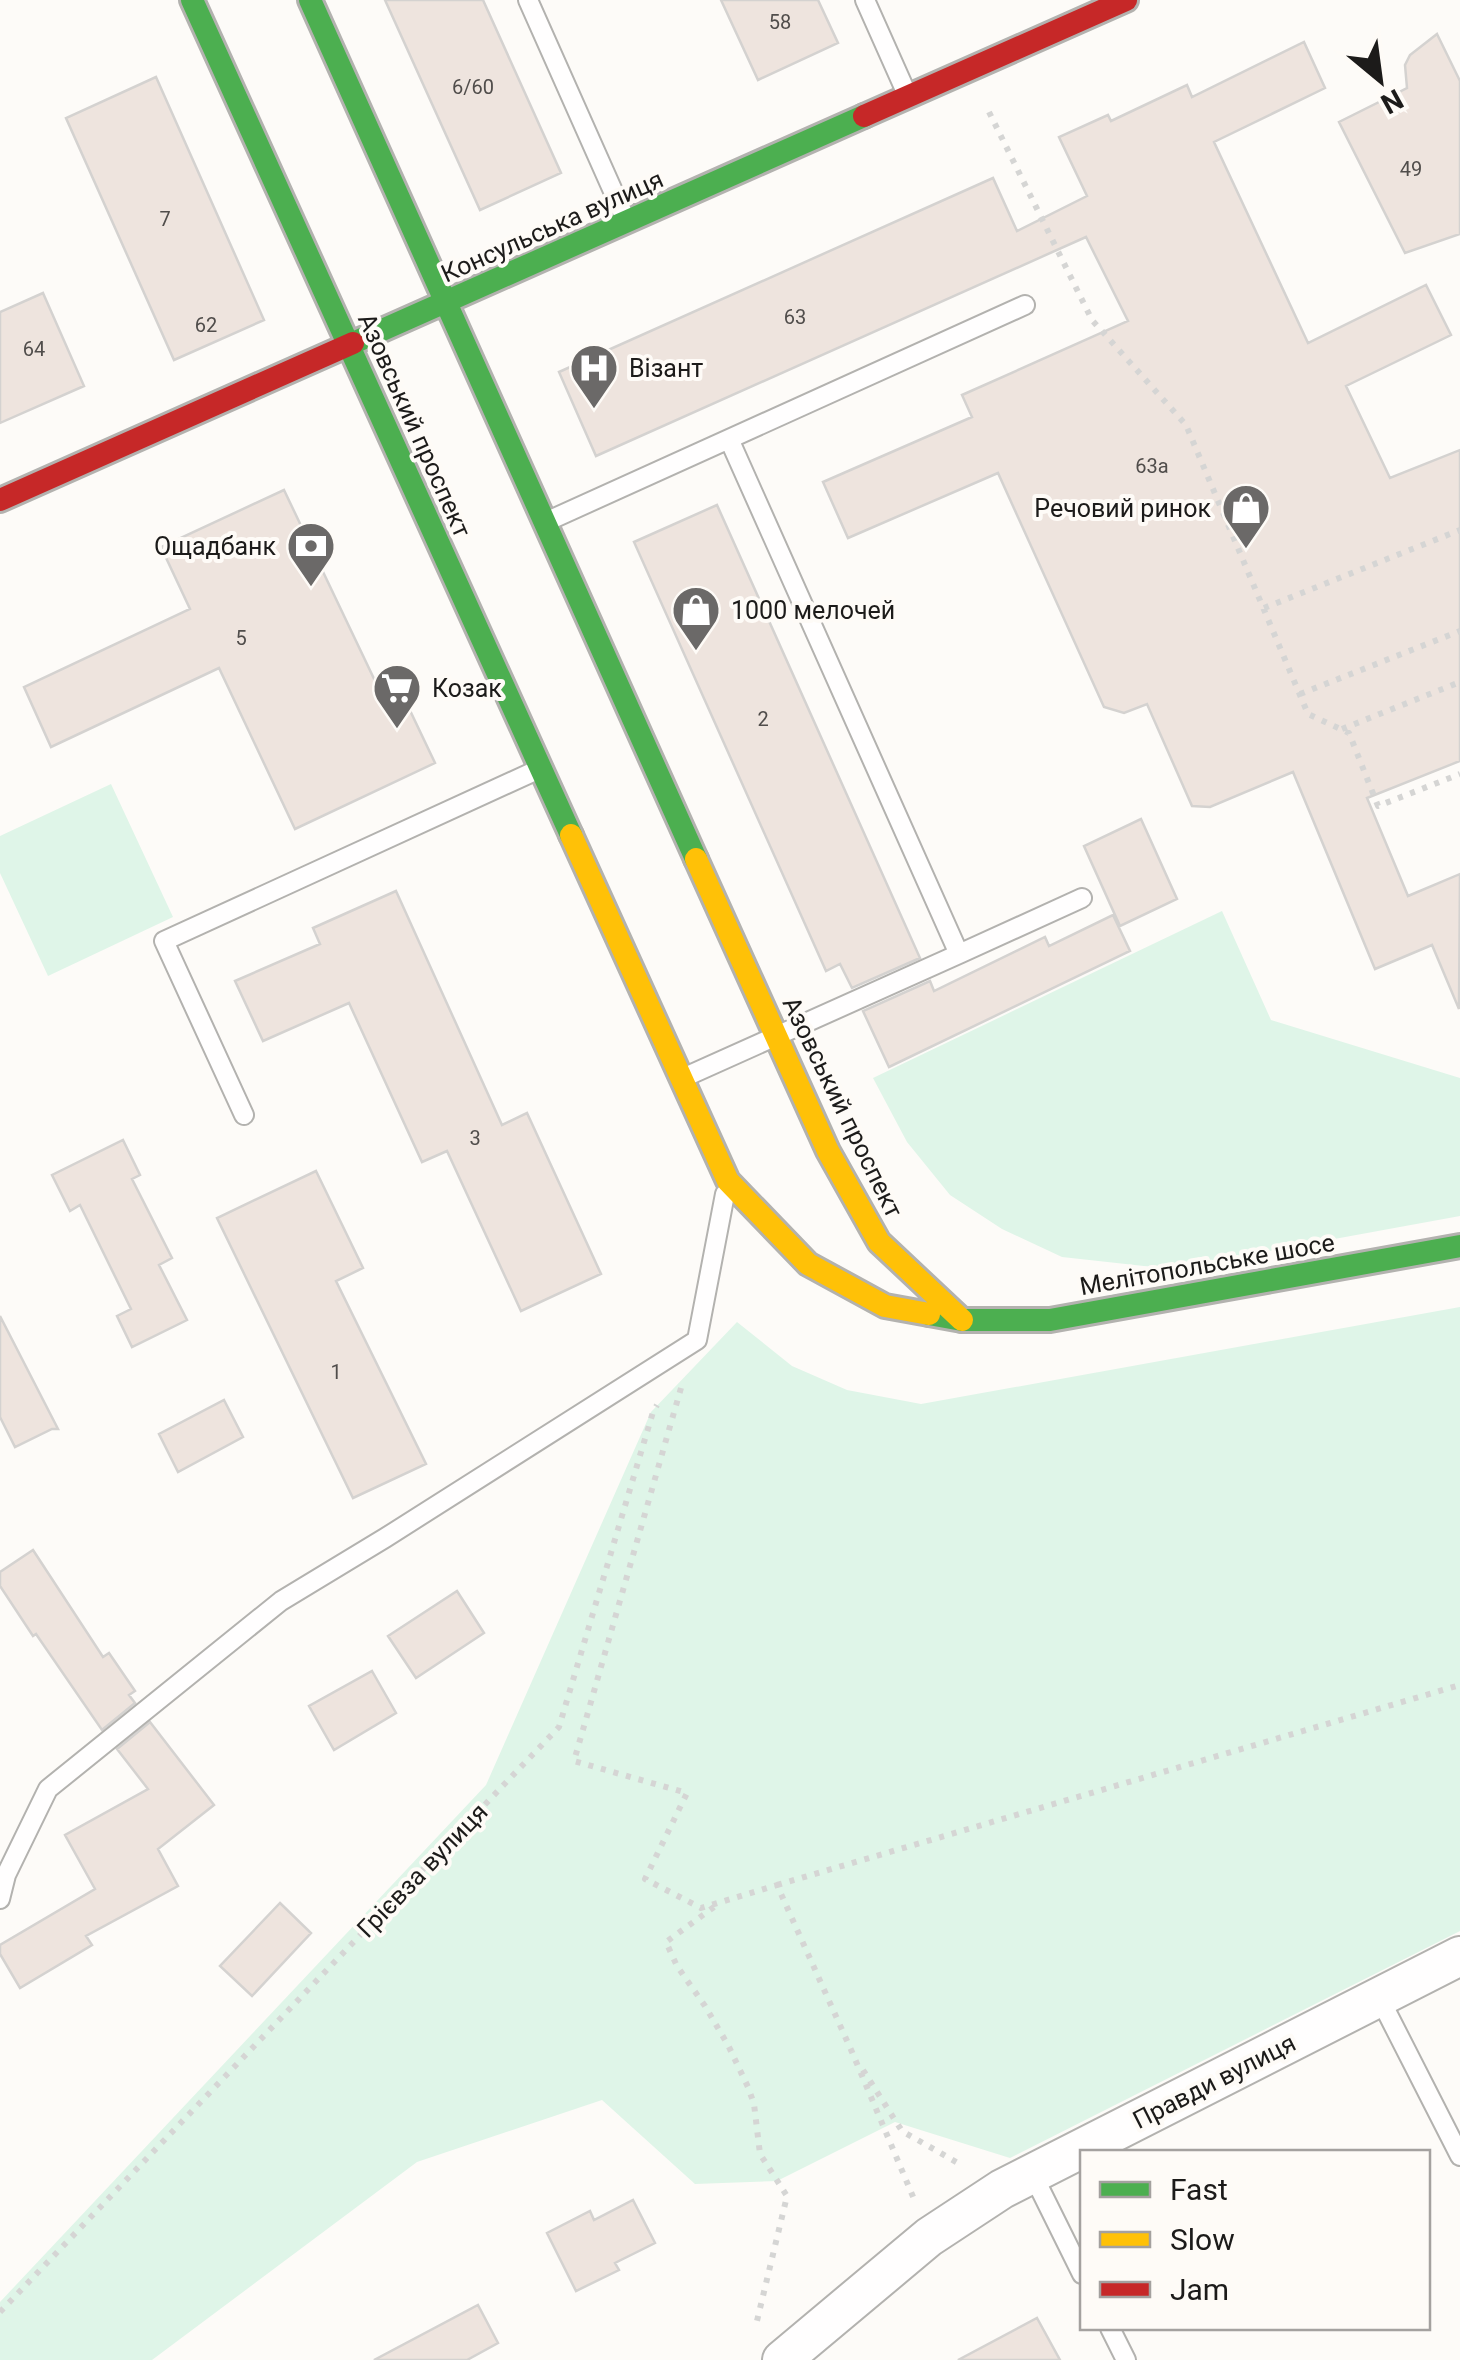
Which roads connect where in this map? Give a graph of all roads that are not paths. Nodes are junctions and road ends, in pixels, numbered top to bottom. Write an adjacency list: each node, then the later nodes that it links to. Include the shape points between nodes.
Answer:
1 (192, 0): 10 (main road, Азовський проспект)
2 (310, 0): 8 (main road, Азовський проспект)
3 (528, 0): 7 (lane)
4 (864, 0): 6 (lane)
5 (1126, 0): 6 (main road, Консульська вулиця)
6 (908, 97): 7 (main road, Консульська вулиця)
7 (628, 223): 8 (main road, Консульська вулиця)
8 (446, 303): 10 (main road, Консульська вулиця); 13 (main road, Азовський проспект)
9 (1024, 305): 11 (lane)
10 (349, 346): 12 (main road, Консульська вулиця); 14 (main road, Азовський проспект)
11 (729, 439): 13 (lane); 16 (lane)
12 (0, 500)
13 (545, 522): 17 (main road, Азовський проспект)
14 (540, 768): 18 (main road, Азовський проспект); 19 (lane, via 164,941)
15 (1082, 898): 16 (lane)
16 (958, 954): 17 (lane)
17 (776, 1036): 18 (lane); 22 (main road, Азовський проспект, via 879,1242)
18 (680, 1079): 20 (main road, Азовський проспект)
19 (244, 1115)
20 (728, 1181): 22 (main road, Азовський проспект, via 808,1264 884,1306); 23 (lane, via 696,1340 267,1612 48,1789)
21 (1460, 1246): 22 (main road, Мелітопольське шосе, via 1050,1320)
22 (962, 1320)
23 (0, 1899)
24 (1460, 1956): 25 (street, Правди вулиця)
25 (1379, 1997): 26 (lane); 27 (street, Правди вулиця)
26 (1460, 2156)
27 (1017, 2181): 28 (lane); 30 (street, Правди вулиця)
28 (1080, 2271)
29 (1111, 2330): 31 (lane)
30 (767, 2351)
31 (1126, 2360)

